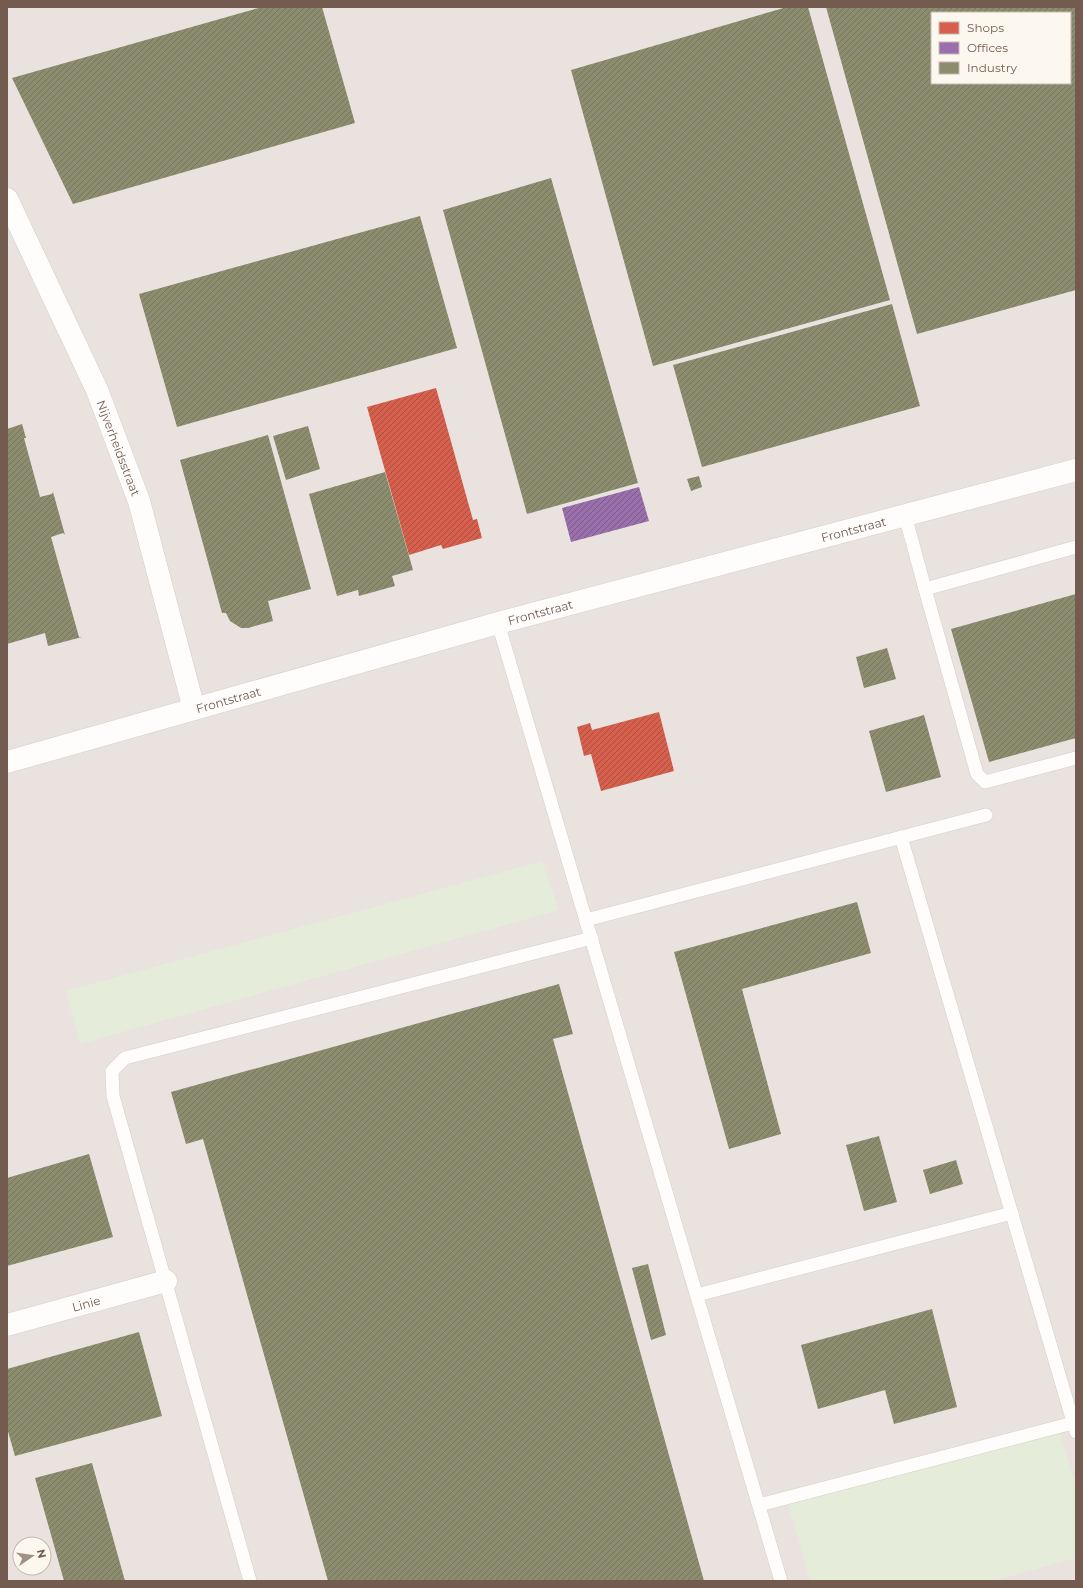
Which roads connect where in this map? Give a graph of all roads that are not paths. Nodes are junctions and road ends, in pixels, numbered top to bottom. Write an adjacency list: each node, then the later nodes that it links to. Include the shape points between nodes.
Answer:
1 (7, 199): 7 (street, Nijverheidsstraat, via 98,390 136,494)
2 (1076, 470): 3 (street, Frontstraat)
3 (905, 515): 5 (lane); 6 (street, Frontstraat)
4 (1076, 547): 5 (lane)
5 (925, 589): 8 (lane, via 977,774 985,782)
6 (498, 623): 7 (street, Frontstraat); 12 (lane)
7 (194, 709): 9 (street, Frontstraat)
8 (1076, 758)
9 (7, 762)
10 (986, 815): 11 (lane)
11 (901, 837): 12 (lane); 14 (lane)
12 (586, 920): 13 (lane)
13 (592, 938): 15 (lane, via 125,1058 112,1071 113,1096); 16 (lane)
14 (1012, 1213): 16 (lane); 18 (lane)
15 (166, 1281): 17 (street, Linie); 20 (lane)
16 (697, 1295): 19 (lane)
17 (7, 1325)
18 (1075, 1428): 19 (lane)
19 (759, 1505): 21 (lane)
20 (250, 1581)
21 (781, 1581)

